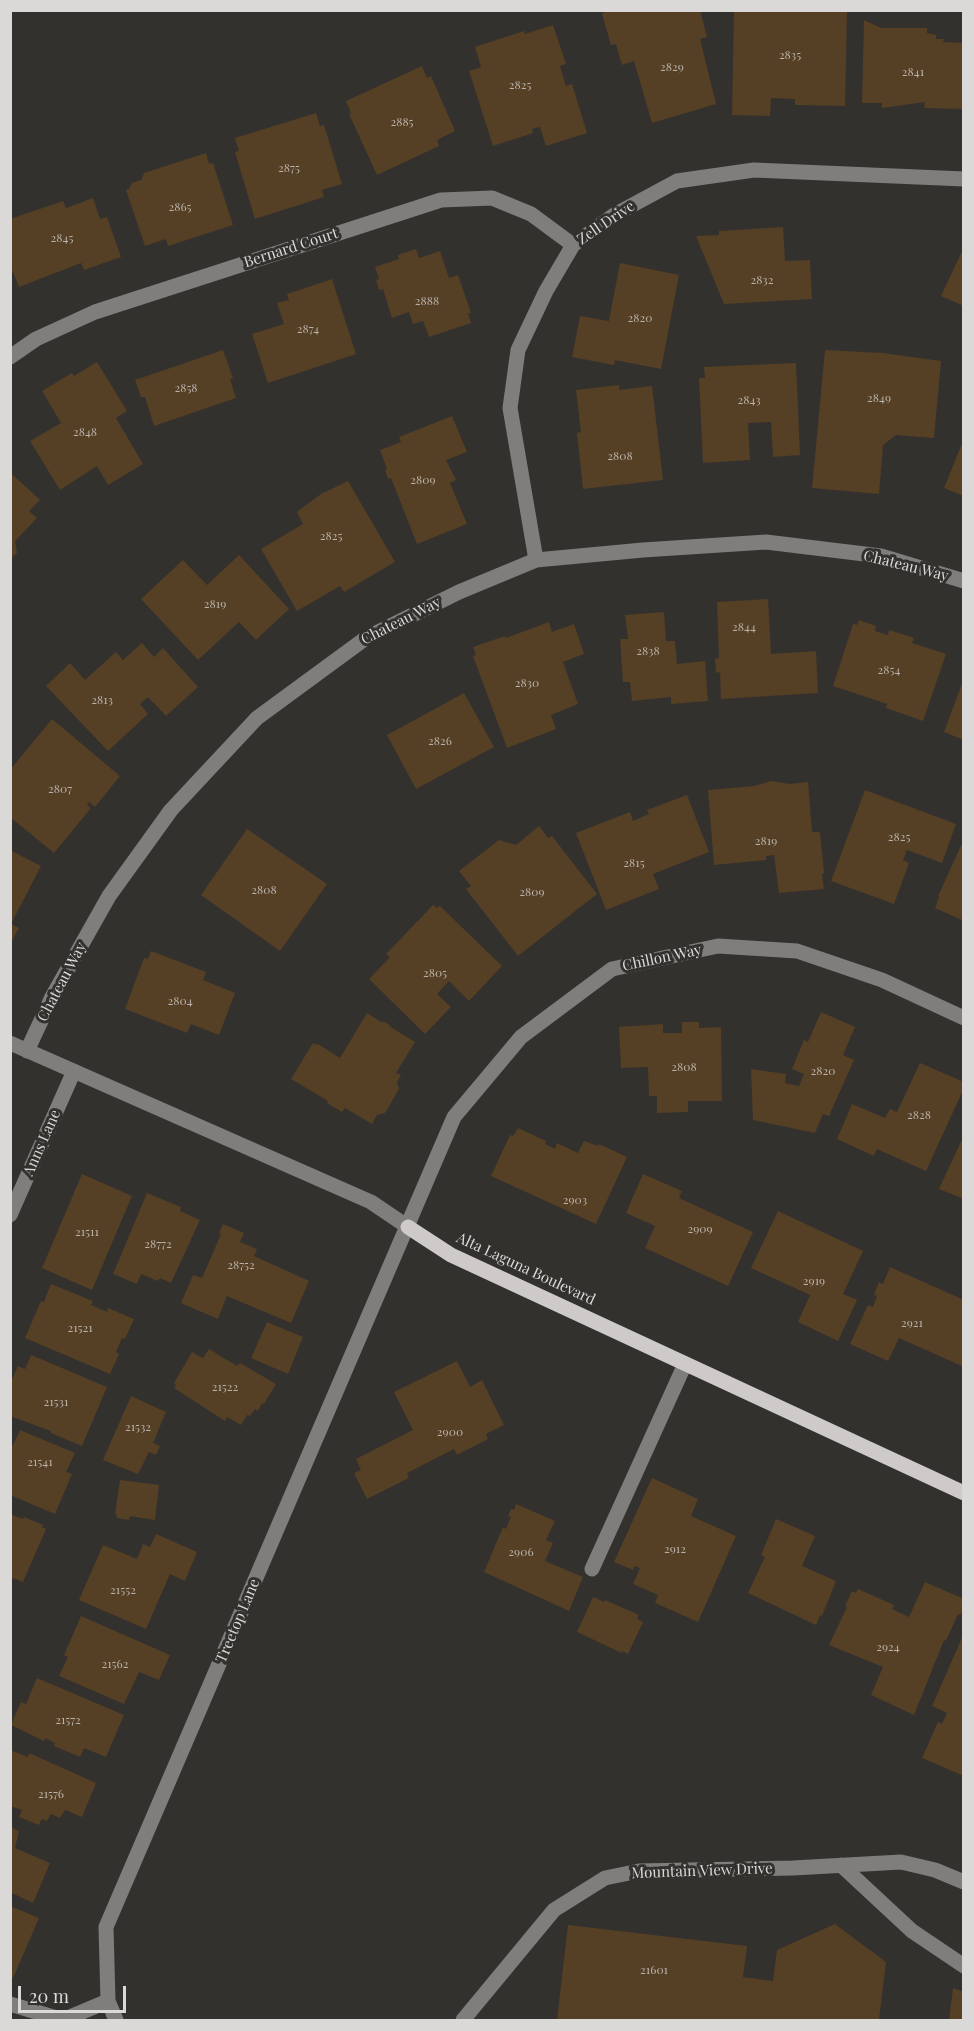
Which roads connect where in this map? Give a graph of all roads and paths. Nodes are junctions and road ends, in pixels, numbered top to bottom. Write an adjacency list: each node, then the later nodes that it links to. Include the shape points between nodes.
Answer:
1 (963, 179): 2 (street, Zell Drive, via 754,170 677,180 614,215)
2 (573, 245): 3 (street, Bernard Court, via 531,214 492,198 441,200 95,312 36,339); 4 (street, Zell Drive, via 518,350 510,408)
3 (10, 357)
4 (536, 560): 5 (street, Chateau Way, via 766,542 881,556); 8 (street, Chateau Way, via 459,592 366,638 257,718 171,810 109,896 52,997)
5 (963, 581)
6 (963, 1018): 11 (street, Chillon Way, via 882,980 797,951 718,946 612,969 521,1037 454,1118)
7 (10, 1043): 8 (street, Alta Laguna Boulevard)
8 (27, 1051): 9 (street, Alta Laguna Boulevard)
9 (74, 1071): 10 (street, Anns Lane); 11 (street, Alta Laguna Boulevard, via 371,1202)
10 (10, 1215)
11 (408, 1227): 12 (main road, Alta Laguna Boulevard, via 451,1255); 18 (street, Treetop Lane, via 106,1927)
12 (685, 1364): 13 (main road, Alta Laguna Boulevard); 14 (street)
13 (963, 1493)
14 (592, 1569)
15 (842, 1865): 16 (street, Mountain View Drive, via 901,1862); 17 (street, via 912,1931); 21 (street, Mountain View Drive, via 639,1871 605,1878 554,1910)
16 (963, 1882)
17 (963, 1966)
18 (108, 2001): 19 (street, via 63,2020); 20 (street, Treetop Lane)
19 (10, 2004)
20 (116, 2020)
21 (462, 2020)

